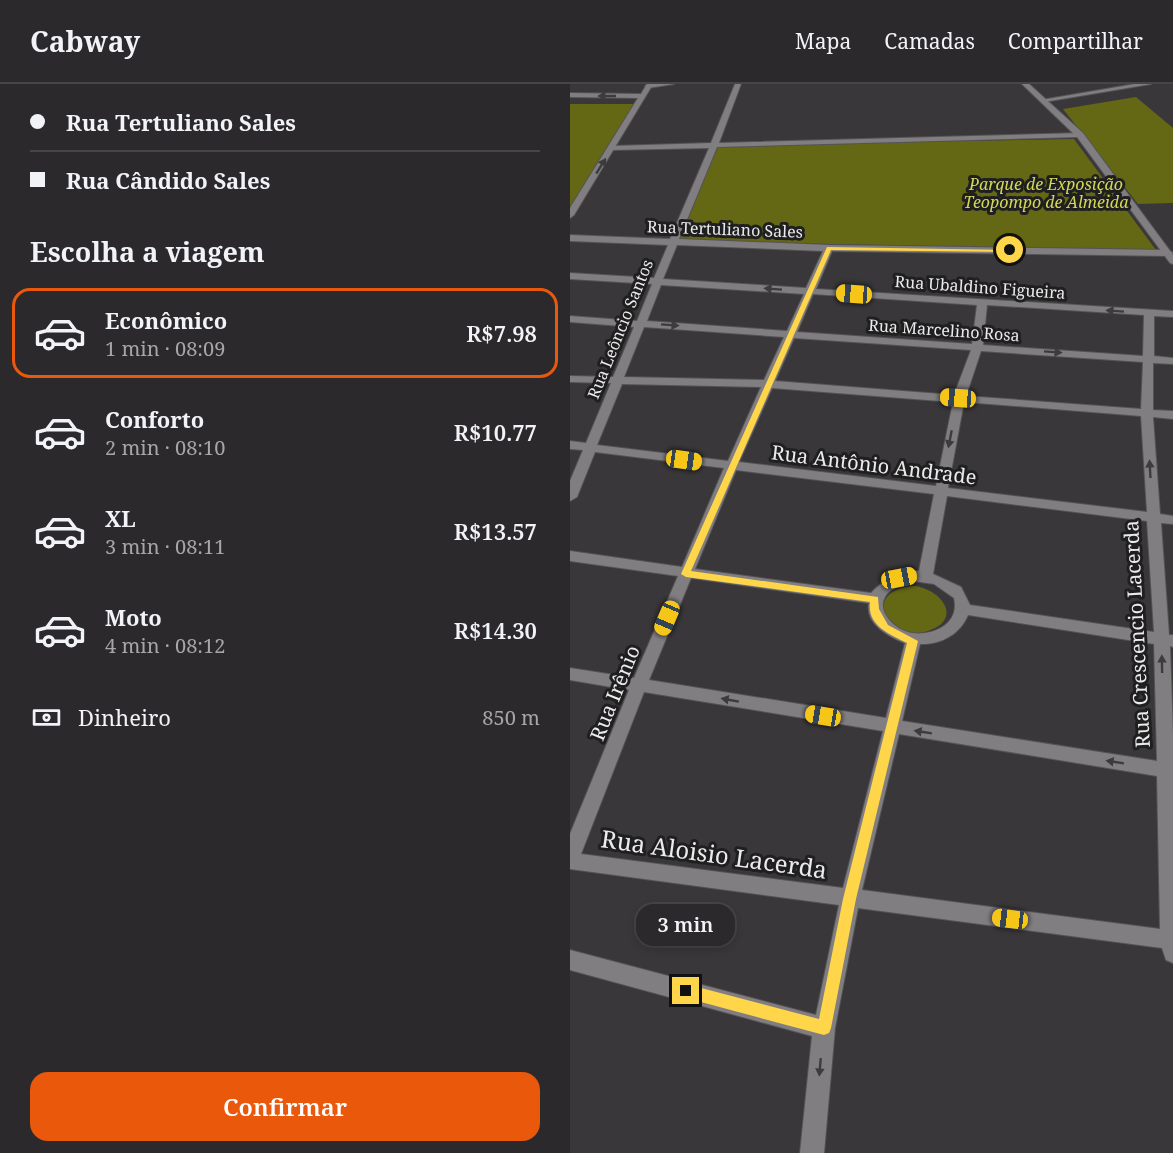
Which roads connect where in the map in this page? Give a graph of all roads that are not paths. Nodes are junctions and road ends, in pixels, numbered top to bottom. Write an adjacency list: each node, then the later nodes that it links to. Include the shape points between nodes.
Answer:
1 (671, 84): 5 (street)
2 (738, 84): 10 (street, Rua Leôncio Santos)
3 (1025, 84): 7 (street)
4 (1148, 84): 7 (street)
5 (649, 91): 6 (street, one-way to 6); 8 (street); 11 (street)
6 (570, 95)
7 (1044, 100): 9 (street)
8 (580, 104)
9 (1080, 135): 10 (street); 16 (street)
10 (713, 146): 11 (street); 14 (street, Rua Leôncio Santos)
11 (612, 148): 12 (street, one-way to 11)
12 (570, 215)
13 (570, 238): 14 (street, Rua Tertuliano Sales)
14 (674, 241): 15 (street, Rua Tertuliano Sales); 18 (street, Rua Leôncio Santos)
15 (829, 248): 16 (street, Rua Tertuliano Sales); 19 (street, Rua Irênio)
16 (1170, 257)
17 (570, 276): 18 (street, Rua Ubaldino Figueira)
18 (658, 282): 19 (street, Rua Ubaldino Figueira, one-way to 18); 24 (street, Rua Leôncio Santos)
19 (811, 291): 20 (street, Rua Ubaldino Figueira); 25 (street, Rua Irênio)
20 (983, 301): 21 (street, Rua Ubaldino Figueira, one-way to 20); 26 (street)
21 (1149, 313): 22 (street, Rua Ubaldino Figueira); 27 (street, Rua Crescencio Lacerda)
22 (1173, 314)
23 (570, 319): 24 (street, Rua Marcelino Rosa)
24 (642, 323): 25 (street, Rua Marcelino Rosa, one-way to 25); 30 (street, Rua Leôncio Santos)
25 (791, 335): 26 (street, Rua Marcelino Rosa); 31 (street, Rua Irênio)
26 (977, 347): 27 (street, Rua Marcelino Rosa, one-way to 27); 32 (street)
27 (1147, 360): 28 (street, Rua Marcelino Rosa); 33 (street, Rua Crescencio Lacerda)
28 (1173, 361)
29 (570, 379): 30 (street)
30 (617, 380): 31 (street); 36 (street, Rua Leôncio Santos)
31 (770, 384): 32 (street); 37 (street, Rua Irênio)
32 (958, 398): 33 (street); 38 (street, one-way to 38)
33 (1147, 413): 34 (street); 40 (street, Rua Crescencio Lacerda, one-way to 33)
34 (1173, 415)
35 (570, 445): 36 (street, Rua Antônio Andrade)
36 (589, 448): 37 (street, Rua Antônio Andrade); 39 (street, Rua Leôncio Santos)
37 (731, 467): 38 (street, Rua Antônio Andrade); 43 (street, Rua Irênio)
38 (940, 492): 40 (street, Rua Antônio Andrade); 44 (street)
39 (570, 497)
40 (1153, 518): 41 (street, Rua Antônio Andrade); 48 (street, Rua Crescencio Lacerda)
41 (1173, 520)
42 (570, 556): 43 (street)
43 (686, 574): 45 (street); 50 (street, Rua Irênio)
44 (926, 576): 45 (street, via 888,583); 46 (street, via 954,589)
45 (875, 599): 47 (street, via 877,618 885,627)
46 (963, 609): 47 (street, via 958,624 945,634); 48 (street)
47 (913, 641): 51 (street)
48 (1167, 641): 52 (street, Rua Crescencio Lacerda, one-way to 48)
49 (570, 674): 50 (street)
50 (639, 684): 51 (street, one-way to 50); 53 (street, Rua Irênio)
51 (892, 728): 52 (street, one-way to 51); 54 (street)
52 (1169, 771): 55 (street, Rua Crescencio Lacerda)
53 (570, 859): 54 (street, Rua Aloisio Lacerda)
54 (850, 899): 55 (street, Rua Aloisio Lacerda); 57 (street)
55 (1172, 944)
56 (570, 960): 57 (street)
57 (824, 1028): 58 (street, one-way to 58)
58 (812, 1153)

